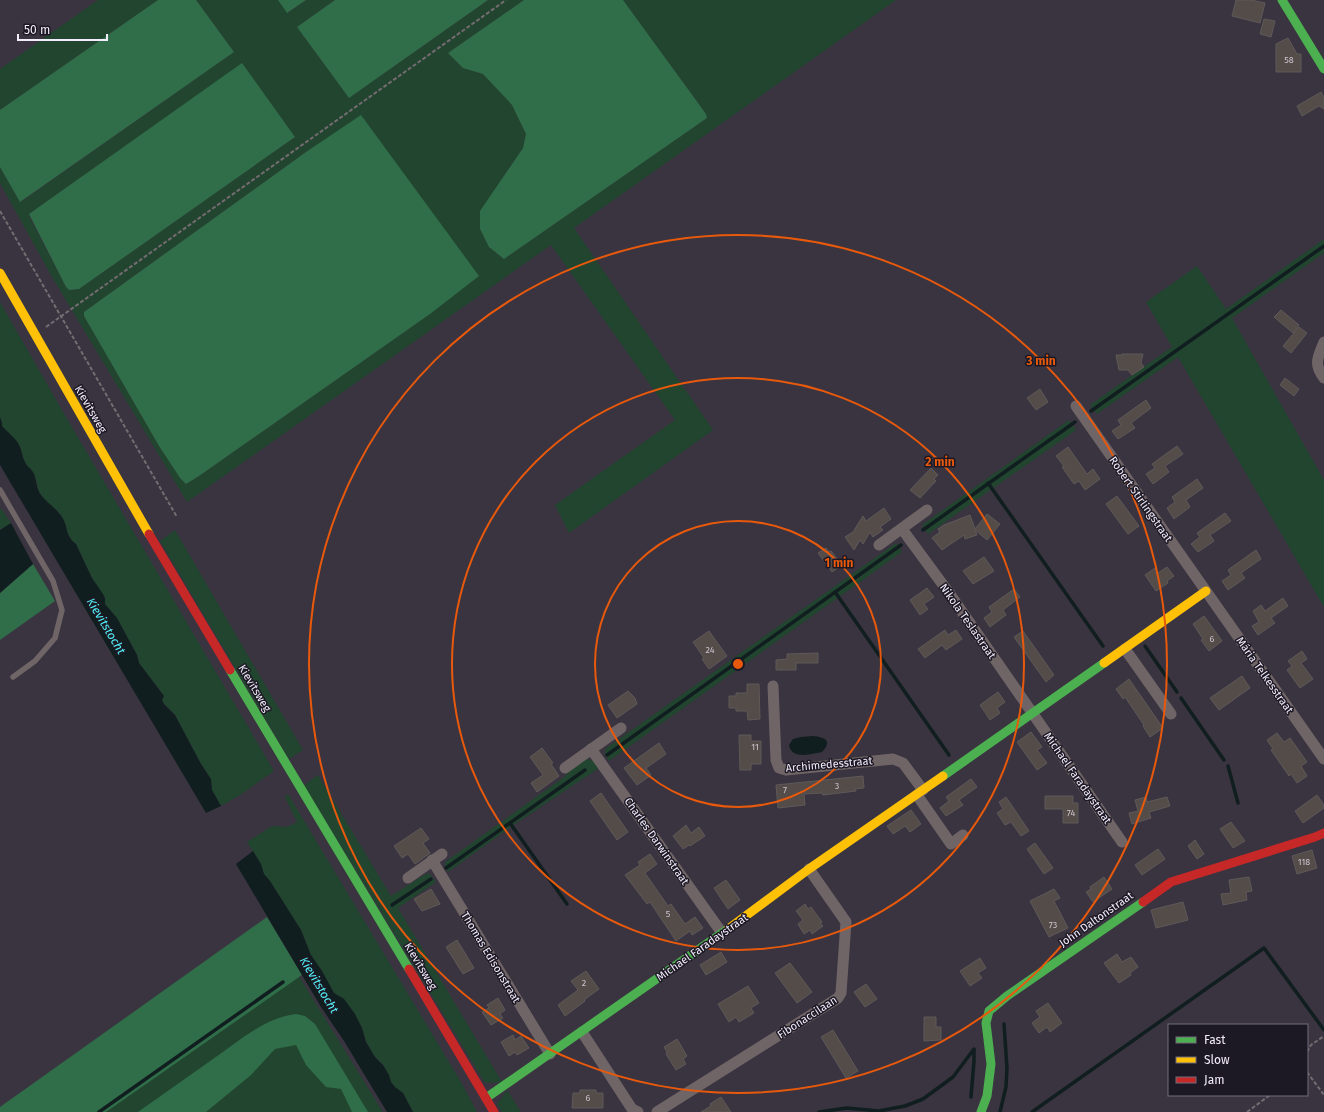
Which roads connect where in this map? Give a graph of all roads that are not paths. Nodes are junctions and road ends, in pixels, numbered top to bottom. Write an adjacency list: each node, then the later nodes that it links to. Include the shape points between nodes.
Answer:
1 (1282, 0): 2 (street)
2 (1324, 69)
3 (0, 273): 32 (street, Kievitsweg, via 134,508)
4 (1324, 342): 5 (street, via 1317,359 1318,371)
5 (1324, 378)
6 (1076, 406): 11 (street, Robert Stirlingstraat)
7 (0, 490): 13 (lane, via 53,581 62,610 55,638 35,660)
8 (927, 510): 9 (street)
9 (902, 529): 10 (street); 15 (street, Nikola Teslastraat)
10 (879, 545)
11 (1206, 591): 12 (street, Michael Faradaystraat); 19 (street, Mária Telkesstraat)
12 (1125, 649): 15 (street, Michael Faradaystraat); 16 (street)
13 (13, 677)
14 (773, 686): 21 (street, Archimedesstraat, via 776,760 779,768 786,770 893,758 903,763)
15 (1033, 714): 21 (street, Michael Faradaystraat); 24 (street, Michael Faradaystraat)
16 (1171, 714)
17 (621, 728): 18 (street)
18 (591, 749): 20 (street); 29 (street, Charles Darwinstraat)
19 (1324, 759)
20 (565, 768)
21 (920, 792): 23 (street, via 951,844); 27 (street, Michael Faradaystraat)
22 (1324, 833): 36 (street, John Daltonstraat, via 1171,882 1007,996 989,1011 986,1024 991,1064 987,1096)
23 (963, 835)
24 (1122, 842)
25 (442, 854): 26 (street)
26 (432, 860): 28 (street); 31 (street, Thomas Edisonstraat)
27 (810, 869): 29 (street, Michael Faradaystraat); 35 (street, Fibonaccilaan, via 846,922 841,993 838,998)
28 (408, 878)
29 (722, 933): 30 (street, Michael Faradaystraat)
30 (582, 1032): 31 (street, Michael Faradaystraat); 34 (street, via 632,1109)
31 (550, 1054): 32 (street, Michael Faradaystraat)
32 (486, 1098): 33 (street, Kievitsweg)
33 (494, 1112)
34 (638, 1112)
35 (657, 1112)
36 (981, 1112)

